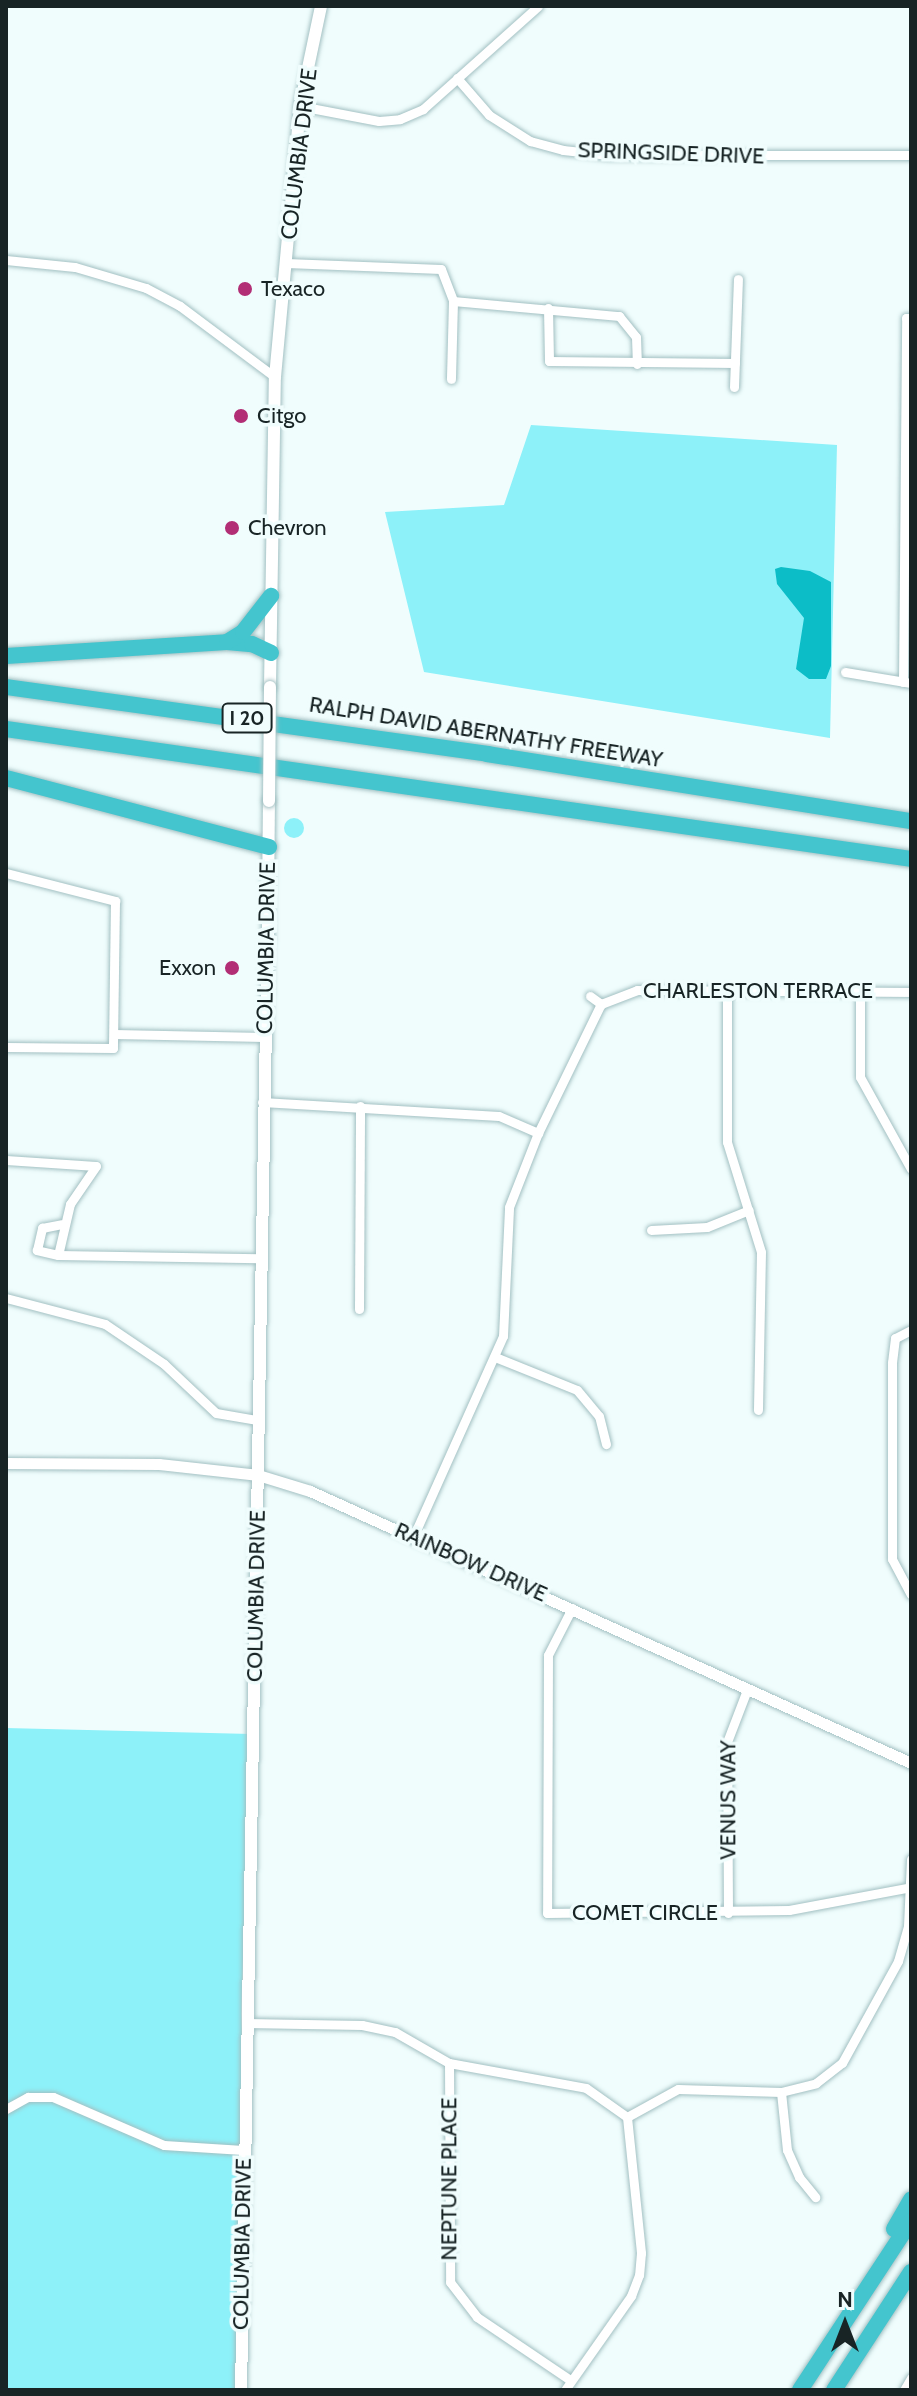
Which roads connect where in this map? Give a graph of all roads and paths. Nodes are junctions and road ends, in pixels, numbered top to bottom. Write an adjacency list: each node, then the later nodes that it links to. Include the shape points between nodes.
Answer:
1 (321, 6): 4 (main road, COLUMBIA DRIVE)
2 (538, 6): 3 (street)
3 (457, 78): 4 (street, via 423,109 400,119 379,121); 5 (street, SPRINGSIDE DRIVE, via 489,115 530,141 563,150 609,155)
4 (300, 106): 7 (main road, COLUMBIA DRIVE)
5 (911, 155)
6 (6, 260): 14 (street, via 75,267 146,288 180,306)
7 (286, 263): 9 (street, via 441,269); 14 (main road, COLUMBIA DRIVE)
8 (738, 279): 12 (street)
9 (453, 301): 10 (street); 15 (street)
10 (548, 308): 13 (street, via 619,316 636,337); 13 (street, via 549,361)
11 (911, 318): 17 (street, via 906,318)
12 (735, 363): 13 (street); 16 (street)
13 (637, 364)
14 (275, 377): 18 (main road, COLUMBIA DRIVE)
15 (451, 379)
16 (734, 387)
17 (909, 488): 23 (street)
18 (271, 596): 19 (highway, via 243,632); 20 (main road, COLUMBIA DRIVE)
19 (227, 642): 20 (highway, via 252,644); 21 (highway)
20 (271, 653): 29 (main road, COLUMBIA DRIVE, bridge)
21 (6, 656)
22 (845, 672): 23 (street)
23 (907, 683)
24 (6, 687): 27 (highway, RALPH DAVID ABERNATHY FREEWAY / I 20)
25 (6, 729): 28 (highway, I 20)
26 (6, 778): 29 (highway)
27 (911, 819)
28 (669, 823): 30 (highway, I 20); 31 (highway)
29 (269, 847): 39 (main road, COLUMBIA DRIVE)
30 (911, 859)
31 (911, 868)
32 (6, 873): 38 (street, via 115,901)
33 (727, 991): 34 (street, CHARLESTON TERRACE); 37 (street, CHARLESTON TERRACE, via 637,990); 46 (street, via 727,1142)
34 (860, 991): 35 (street, CHARLESTON TERRACE); 45 (street, via 860,1077)
35 (911, 992)
36 (590, 996): 37 (street)
37 (601, 1004): 43 (street)
38 (114, 1034): 39 (street); 40 (street, via 113,1048)
39 (264, 1037): 41 (main road, COLUMBIA DRIVE)
40 (6, 1047)
41 (262, 1102): 42 (street); 50 (main road, COLUMBIA DRIVE)
42 (360, 1106): 43 (street, via 499,1116); 52 (street)
43 (538, 1133): 54 (street, via 509,1207 503,1336)
44 (6, 1160): 47 (street, via 96,1166)
45 (911, 1169)
46 (749, 1210): 48 (street, via 707,1227); 55 (street, via 761,1252)
47 (62, 1224): 49 (street); 49 (street, via 42,1228 37,1250)
48 (651, 1230)
49 (58, 1255): 50 (street)
50 (259, 1258): 56 (main road, COLUMBIA DRIVE)
51 (6, 1298): 56 (street, via 105,1324 164,1364 216,1413)
52 (359, 1309)
53 (911, 1330): 61 (street, via 895,1338 892,1363 892,1559)
54 (495, 1357): 57 (street, via 577,1390 599,1416); 60 (street)
55 (758, 1410)
56 (257, 1420): 59 (main road, COLUMBIA DRIVE)
57 (606, 1444)
58 (6, 1463): 59 (street, RAINBOW DRIVE, via 159,1464)
59 (258, 1475): 60 (street, RAINBOW DRIVE); 68 (main road, COLUMBIA DRIVE)
60 (414, 1535): 62 (street, RAINBOW DRIVE)
61 (911, 1594)
62 (572, 1608): 63 (street, RAINBOW DRIVE); 67 (street, COMET CIRCLE, via 548,1655 547,1913)
63 (747, 1690): 64 (street, RAINBOW DRIVE); 67 (street, VENUS WAY, via 727,1742)
64 (911, 1763)
65 (911, 1859): 66 (street)
66 (907, 1888): 67 (street, COMET CIRCLE, via 789,1910); 70 (street, via 908,1926 898,1961 842,2063 816,2083)
67 (728, 1913)
68 (246, 2023): 69 (street, via 362,2025 395,2032); 73 (main road, COLUMBIA DRIVE)
69 (449, 2063): 72 (street, via 586,2088); 80 (street, NEPTUNE PLACE, via 450,2282 477,2317)
70 (781, 2092): 72 (street, via 678,2089); 74 (street, via 787,2150)
71 (6, 2109): 73 (street, via 28,2097 53,2097 164,2145)
72 (627, 2117): 80 (street, via 639,2275 631,2296)
73 (243, 2150): 81 (main road, COLUMBIA DRIVE)
74 (815, 2197)
75 (911, 2199): 78 (highway)
76 (911, 2221): 78 (highway)
77 (911, 2272): 83 (highway)
78 (827, 2349): 82 (highway)
79 (911, 2378): 84 (street)
80 (568, 2385)
81 (241, 2390)
82 (800, 2390)
83 (834, 2390)
84 (904, 2390)

